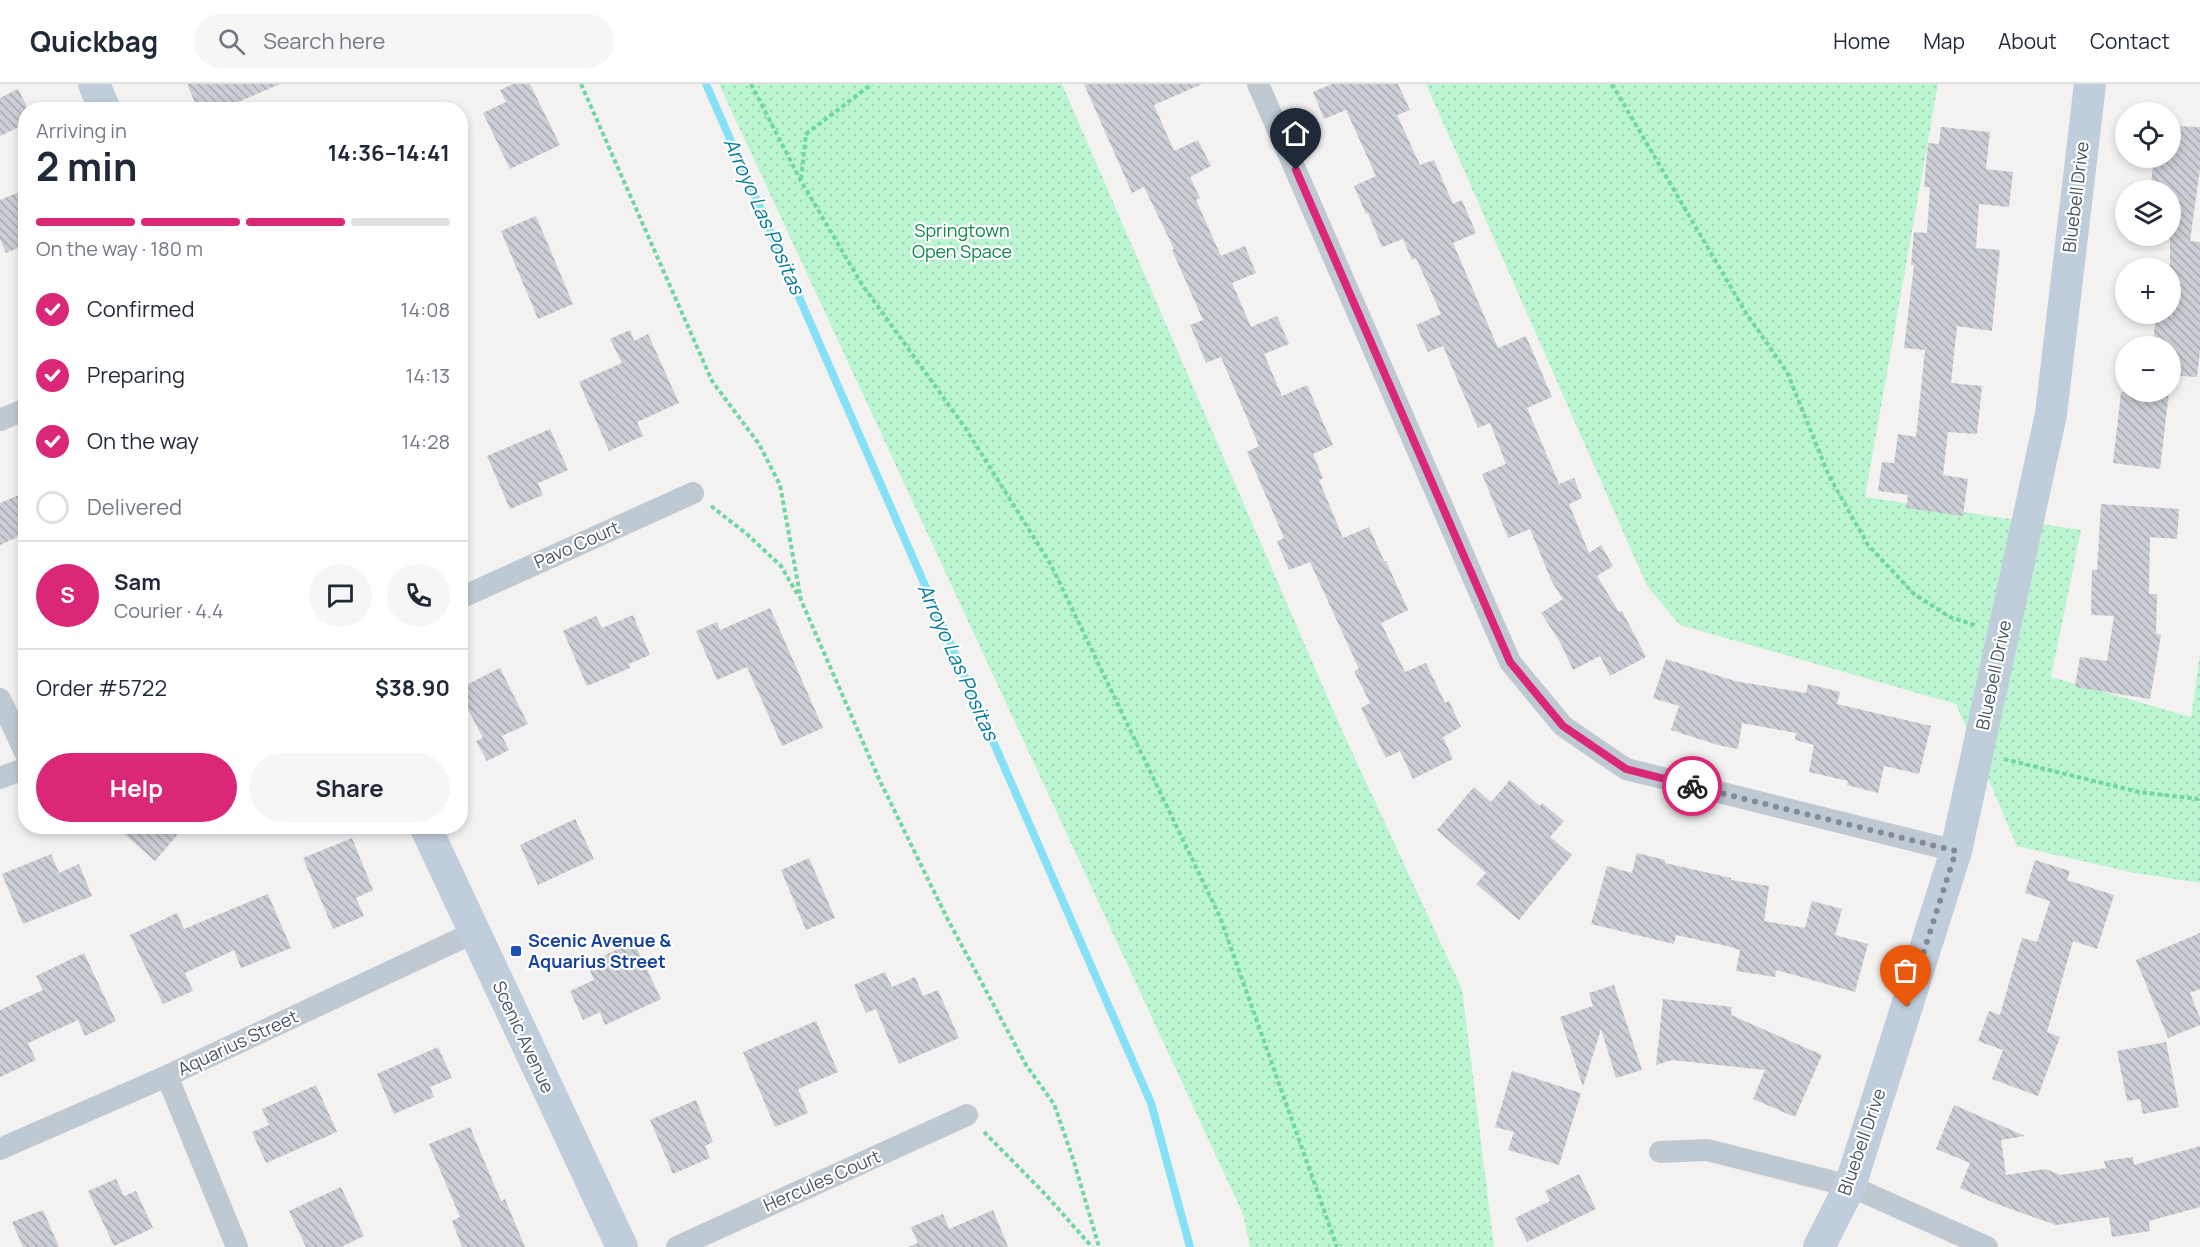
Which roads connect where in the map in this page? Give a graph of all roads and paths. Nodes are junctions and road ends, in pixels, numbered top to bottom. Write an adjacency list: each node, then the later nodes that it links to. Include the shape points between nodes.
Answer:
1 (94, 84): 8 (street)
2 (581, 84): 14 (path, via 712,381 759,444 780,485)
3 (751, 84): 9 (path)
4 (872, 84): 9 (path, via 806,134)
5 (1258, 84): 23 (street, via 1510,662 1563,726 1626,769)
6 (1612, 84): 15 (path, via 1746,313 1787,372 1829,476 1868,545 1914,594 1950,617)
7 (2090, 84): 15 (street, Bluebell Drive, via 2051,414)
8 (102, 102)
9 (801, 181): 35 (path, via 861,283 966,429 1051,565 1220,916)
10 (18, 412): 11 (street)
11 (0, 420)
12 (693, 493): 13 (street, Pavo Court); 14 (path, via 781,566)
13 (468, 594)
14 (801, 600): 34 (path, via 879,779 947,918 1026,1065 1053,1104)
15 (2004, 630): 18 (street, Bluebell Drive)
16 (0, 699): 17 (street)
17 (18, 737)
18 (1977, 753): 21 (path, via 2139,792); 23 (street, Bluebell Drive)
19 (18, 771): 20 (street)
20 (0, 778)
21 (2200, 797)
22 (429, 834): 24 (street, Scenic Avenue)
23 (1956, 851): 29 (street, Bluebell Drive)
24 (475, 932): 25 (street, Aquarius Street); 31 (street, Scenic Avenue)
25 (167, 1076): 27 (street, Aquarius Street); 30 (street)
26 (967, 1115): 32 (street, Hercules Court); 33 (path, via 1014,1160)
27 (0, 1149)
28 (1660, 1152): 29 (street, via 1707,1150)
29 (1850, 1186): 36 (street, Bluebell Drive); 37 (street)
30 (237, 1247)
31 (622, 1247)
32 (677, 1247)
33 (1092, 1247)
34 (1099, 1247)
35 (1337, 1247)
36 (1820, 1247)
37 (1987, 1247)

